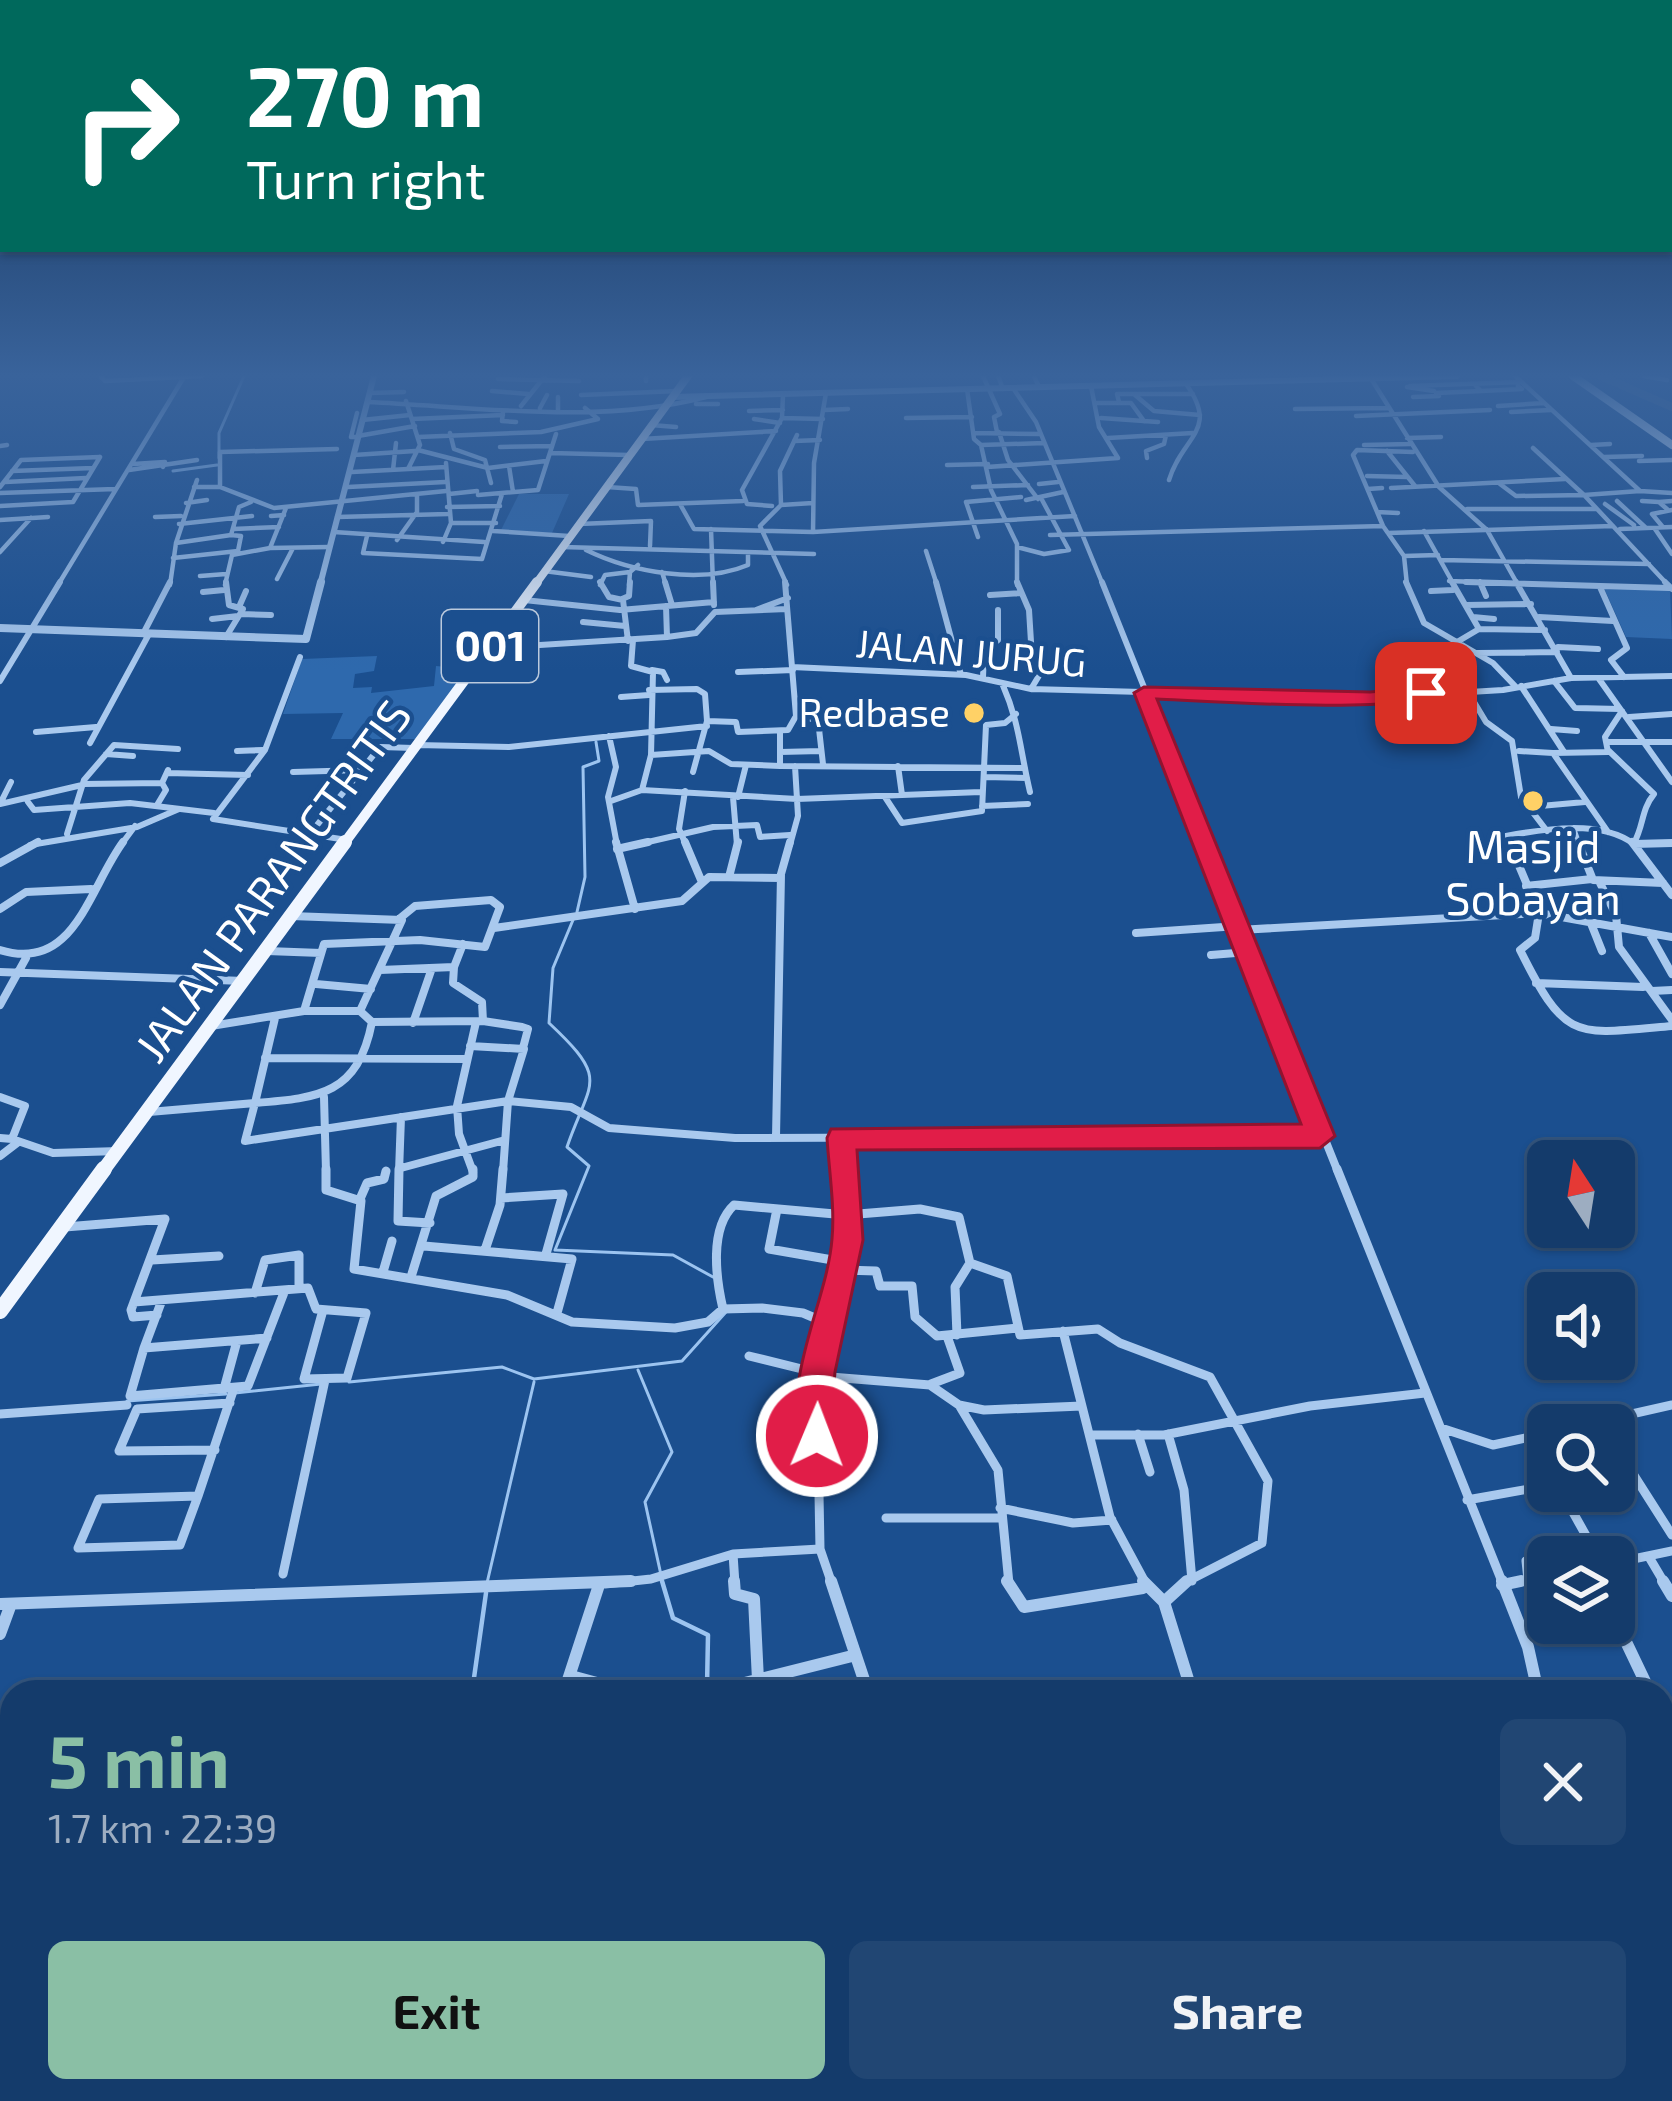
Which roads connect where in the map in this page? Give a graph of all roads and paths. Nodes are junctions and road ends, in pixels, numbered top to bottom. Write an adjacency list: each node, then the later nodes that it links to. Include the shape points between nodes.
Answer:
1 (90, 474): 23 (street)
2 (126, 474): 45 (street)
3 (222, 474): 40 (street)
4 (351, 474): 35 (street)
5 (446, 474): 27 (street)
6 (485, 474): 29 (street)
7 (510, 474): 52 (street)
8 (543, 474): 52 (street, via 538,490)
9 (617, 474): 36 (main road, JALAN PARANGTRITIS / 001)
10 (748, 474): 61 (street)
11 (780, 474): 75 (street)
12 (816, 474): 67 (street)
13 (989, 474): 38 (street)
14 (1019, 474): 32 (street)
15 (1055, 474): 28 (street)
16 (1172, 474): 25 (street)
17 (1406, 474): 22 (street)
18 (1430, 474): 39 (street)
19 (1561, 474): 24 (street)
20 (1622, 474): 50 (street)
21 (1366, 476): 22 (street); 44 (street)
22 (1408, 477): 43 (street)
23 (88, 478): 34 (street); 47 (street)
24 (1565, 478): 26 (street); 55 (street)
25 (1169, 480)
26 (1539, 480): 30 (street); 49 (street)
27 (446, 482): 35 (street); 51 (street)
28 (1058, 482): 31 (street); 48 (street)
29 (491, 483)
30 (1498, 483): 39 (street); 55 (street, via 1514,496)
31 (1039, 484)
32 (1028, 485): 38 (street); 58 (street)
33 (205, 486): 40 (street); 66 (street, via 195,484); 66 (street, via 204,500)
34 (1, 487): 47 (street)
35 (348, 487): 68 (street)
36 (608, 487): 72 (street, via 636,489); 102 (main road, JALAN PARANGTRITIS / 001)
37 (973, 487): 38 (street)
38 (991, 487): 60 (street)
39 (1439, 487): 43 (street); 76 (street)
40 (220, 488): 64 (street, via 246,493)
41 (1382, 488): 44 (street)
42 (1391, 488): 43 (street)
43 (1412, 488): 59 (street)
44 (1368, 489): 82 (street)
45 (116, 490): 47 (street); 204 (street)
46 (477, 490): 51 (street); 54 (street); 77 (street)
47 (80, 491): 73 (street, via 69,503)
48 (1063, 491): 58 (street); 89 (street)
49 (1548, 491)
50 (1640, 491): 55 (street); 57 (street)
51 (447, 492): 53 (street); 86 (street)
52 (513, 492): 54 (street)
53 (417, 494): 56 (street); 85 (street)
54 (502, 494): 74 (street)
55 (1584, 495): 78 (street)
56 (400, 496): 68 (street); 84 (street)
57 (1672, 497): 65 (street)
58 (1039, 498): 60 (street); 95 (street)
59 (1415, 498)
60 (994, 499): 100 (street); 101 (street, via 966,502)
61 (743, 501): 69 (street); 75 (street)
62 (1616, 501): 106 (street)
63 (1642, 501): 65 (street)
64 (250, 502): 80 (street); 91 (street)
65 (1659, 502): 79 (street)
66 (185, 503): 96 (street)
67 (813, 503): 75 (street); 118 (street)
68 (343, 504): 80 (street); 92 (street)
69 (680, 504): 72 (street); 109 (street)
70 (1442, 504): 76 (street)
71 (1605, 504): 106 (street, via 1629,525)
72 (642, 505): 99 (street)
73 (0, 506)
74 (500, 506): 77 (street); 105 (street)
75 (777, 506): 117 (street)
76 (1462, 506): 81 (street); 113 (street)
77 (478, 507): 86 (street)
78 (1597, 509): 81 (street); 108 (street)
79 (1671, 510): 106 (street, via 1652,514)
80 (285, 511): 88 (street); 104 (street)
81 (1567, 511): 103 (street)
82 (1377, 512): 83 (street); 111 (street)
83 (1398, 513)
84 (394, 514): 85 (street); 92 (street)
85 (416, 514): 86 (street); 128 (street)
86 (449, 515): 105 (street); 130 (street)
87 (252, 516): 91 (street)
88 (271, 516)
89 (1075, 516): 95 (street); 119 (street)
90 (48, 517): 93 (street)
91 (237, 517): 96 (street); 115 (street)
92 (337, 517): 116 (street)
93 (31, 518): 98 (street); 125 (street)
94 (155, 518): 96 (street)
95 (1053, 518): 100 (street); 120 (street)
96 (180, 520): 132 (street)
97 (743, 520): 114 (street)
98 (1, 521)
99 (638, 521): 102 (street); 133 (street, via 652,521)
100 (1006, 521): 101 (street); 135 (street)
101 (973, 523): 118 (street); 123 (street)
102 (579, 524): 127 (main road, JALAN PARANGTRITIS / 001)
103 (1584, 526): 108 (street); 113 (street); 126 (street)
104 (279, 527): 115 (street); 136 (street)
105 (495, 527): 127 (street); 131 (street)
106 (1651, 527): 107 (street); 108 (street); 146 (street)
107 (1672, 527)
108 (1618, 528): 159 (street)
109 (697, 529): 110 (street); 138 (street)
110 (711, 530): 114 (street); 141 (street)
111 (1386, 530): 112 (street); 119 (street); 151 (street)
112 (1423, 530): 113 (street); 153 (street)
113 (1487, 530): 156 (street)
114 (740, 531): 117 (street)
115 (232, 532): 132 (street); 144 (street, via 241,536)
116 (334, 532): 122 (street); 134 (street)
117 (762, 532): 118 (street); 149 (street)
118 (813, 532)
119 (1082, 532): 120 (street); 140 (street)
120 (1063, 533): 121 (street); 143 (street)
121 (1050, 535)
122 (367, 536): 128 (street); 150 (street, via 363,553)
123 (978, 537)
124 (0, 538): 125 (street)
125 (16, 538): 145 (street)
126 (1599, 538)
127 (563, 539): 139 (street); 160 (main road, JALAN PARANGTRITIS / 001)
128 (397, 540): 129 (street)
129 (425, 542): 130 (street); 150 (street)
130 (443, 542): 131 (street)
131 (484, 542): 150 (street, via 482,559)
132 (176, 543): 154 (street)
133 (650, 546): 138 (street); 139 (street)
134 (329, 547): 137 (street); 209 (street)
135 (1017, 547): 143 (street); 178 (street)
136 (270, 548): 137 (street); 144 (street)
137 (293, 548): 167 (street)
138 (689, 548): 141 (street)
139 (584, 549): 157 (street)
140 (1089, 549): 143 (street); 235 (street)
141 (708, 550): 147 (street); 163 (street)
142 (926, 550): 221 (street)
143 (1069, 550)
144 (238, 551): 154 (street); 164 (street)
145 (0, 552)
146 (1671, 552)
147 (748, 554): 149 (street); 163 (street, via 743,570)
148 (814, 554): 149 (street)
149 (772, 555): 181 (street)
150 (416, 556)
151 (1404, 556): 153 (street); 211 (street, via 1424,623)
152 (1527, 556): 158 (street)
153 (1440, 557): 155 (street); 168 (street)
154 (173, 558): 206 (street, via 168,590)
155 (1476, 562): 156 (street); 169 (street)
156 (1508, 563): 158 (street); 170 (street)
157 (639, 564): 161 (street); 162 (street)
158 (1535, 564): 159 (street)
159 (1650, 564): 172 (street)
160 (544, 571): 166 (street); 183 (main road, JALAN PARANGTRITIS / 001)
161 (630, 572): 182 (street); 182 (street, via 599,580 607,596)
162 (662, 572): 163 (street); 186 (street)
163 (709, 572): 184 (street)
164 (226, 574): 165 (street); 173 (street)
165 (200, 576)
166 (591, 577)
167 (277, 579)
168 (1449, 581): 169 (street); 174 (street)
169 (1483, 583): 170 (street); 180 (street)
170 (1519, 584): 171 (street); 185 (street)
171 (1600, 587): 172 (street); 199 (street)
172 (1672, 589)
173 (224, 590): 177 (street); 192 (street)
174 (1455, 590): 176 (street); 187 (street)
175 (246, 591): 192 (street)
176 (1431, 591)
177 (202, 592)
178 (1021, 593): 179 (street); 232 (street, via 1040,674)
179 (990, 596)
180 (1486, 596)
181 (788, 598): 188 (street); 190 (street)
182 (622, 599): 189 (street)
183 (523, 600): 189 (street); 212 (main road, JALAN PARANGTRITIS / 001)
184 (713, 602): 186 (street); 193 (street)
185 (1531, 604): 187 (street); 196 (street)
186 (669, 605): 189 (street); 208 (street)
187 (1464, 605): 195 (street)
188 (788, 609): 190 (street); 218 (street)
189 (624, 610): 201 (street)
190 (756, 610): 193 (street)
191 (998, 610): 224 (street, via 998,640 984,650)
192 (240, 612): 194 (street); 197 (street); 207 (street)
193 (715, 613): 208 (street, via 696,633)
194 (271, 615)
195 (1472, 617): 198 (street); 203 (street)
196 (1539, 617): 199 (street); 205 (street)
197 (212, 619)
198 (1494, 619)
199 (1613, 621): 226 (street, via 1628,651 1611,660)
200 (583, 622): 201 (street)
201 (625, 626): 210 (street)
202 (0, 628): 204 (street)
203 (1480, 629): 205 (street); 211 (street)
204 (32, 630): 206 (street); 217 (street)
205 (1546, 630): 214 (street)
206 (146, 634): 207 (street); 244 (street)
207 (226, 638): 209 (street)
208 (667, 638): 210 (street)
209 (306, 639): 257 (street)
210 (631, 640): 212 (street); 219 (street, via 631,666)
211 (1457, 642): 215 (street)
212 (488, 648): 254 (main road, JALAN PARANGTRITIS / 001)
213 (1598, 649): 214 (street)
214 (1558, 650): 215 (street); 223 (street)
215 (1475, 653): 231 (street)
216 (0, 656): 217 (street)
217 (15, 657): 229 (street)
218 (792, 668): 220 (street, JALAN JURUG); 221 (street, JALAN JURUG); 242 (street)
219 (652, 670): 227 (street); 234 (street)
220 (738, 672)
221 (961, 675): 224 (street, JALAN JURUG)
222 (1672, 676): 226 (street, JALAN JURUG)
223 (1571, 677): 225 (street, JALAN JURUG); 228 (street, JALAN JURUG)
224 (983, 678): 230 (street, JALAN JURUG)
225 (1598, 678): 226 (street, JALAN JURUG); 240 (street)
226 (1625, 678)
227 (667, 680)
228 (1553, 680): 231 (street, JALAN JURUG); 237 (street)
229 (0, 681)
230 (1002, 683): 232 (street, JALAN JURUG); 239 (street)
231 (1518, 686): 233 (street, JALAN JURUG); 245 (street)
232 (1031, 689): 235 (street, JALAN JURUG)
233 (1468, 692): 235 (street, JALAN JURUG); 261 (street, via 1485,721 1505,730)
234 (649, 693): 236 (street); 243 (street, via 702,691); 249 (street)
235 (1144, 693): 333 (street)
236 (621, 697)
237 (1575, 708): 238 (street); 240 (street)
238 (1560, 709)
239 (1016, 713): 273 (street); 277 (street, via 986,724)
240 (1624, 713): 241 (street); 253 (street); 255 (street)
241 (1672, 714)
242 (796, 716): 247 (street); 260 (street, via 818,720)
243 (707, 724): 247 (street); 249 (street); 259 (street)
244 (97, 727): 248 (street); 252 (street)
245 (1550, 729): 246 (street); 264 (street)
246 (1577, 730)
247 (780, 731): 262 (street)
248 (36, 732)
249 (650, 732): 250 (street); 266 (street)
250 (609, 736): 254 (street, via 509,748); 292 (street, via 616,767)
251 (1672, 742): 253 (street)
252 (90, 743)
253 (1645, 743): 255 (street); 280 (street)
254 (415, 747): 274 (street, via 383,746); 312 (main road, JALAN PARANGTRITIS / 001)
255 (1607, 747): 264 (street); 313 (street, via 1654,794)
256 (178, 749): 265 (street, via 116,744)
257 (265, 750): 258 (street); 278 (street)
258 (237, 751)
259 (701, 751): 266 (street); 269 (street); 276 (street)
260 (821, 751): 262 (street); 268 (street)
261 (1519, 751): 263 (street); 301 (street, via 1514,769)
262 (780, 752): 270 (street)
263 (1553, 753): 264 (street); 294 (street)
264 (1565, 753)
265 (105, 754): 267 (street); 283 (street)
266 (651, 755): 284 (street)
267 (133, 756)
268 (823, 764): 271 (street); 272 (street)
269 (746, 765): 270 (street); 290 (street)
270 (780, 766): 271 (street)
271 (795, 766): 291 (street)
272 (898, 766): 277 (street); 288 (street)
273 (1025, 768): 277 (street); 279 (street)
274 (363, 770): 275 (street); 308 (street)
275 (293, 772)
276 (693, 772)
277 (985, 772): 279 (street); 286 (street)
278 (249, 775): 282 (street, via 167,771); 302 (street)
279 (1028, 778): 287 (street)
280 (1670, 778)
281 (11, 782): 295 (street)
282 (162, 783): 283 (street); 297 (street)
283 (82, 784): 293 (street); 299 (street)
284 (642, 790): 285 (street); 292 (street)
285 (685, 790): 290 (street); 311 (street)
286 (981, 792): 288 (street); 298 (street)
287 (1030, 792)
288 (902, 795): 289 (street)
289 (885, 796): 291 (street); 298 (street, via 902,823)
290 (735, 797): 291 (street); 304 (street)
291 (797, 799): 309 (street)
292 (611, 801): 315 (street)
293 (28, 802): 295 (street); 299 (street, via 34,810)
294 (1585, 802): 301 (street); 307 (street)
295 (0, 804)
296 (1028, 804): 298 (street)
297 (157, 805): 299 (street); 300 (street)
298 (982, 806)
299 (77, 807): 310 (street)
300 (180, 808): 302 (street); 303 (street, via 159,823)
301 (1527, 808): 305 (street)
302 (216, 813): 308 (street, via 223,823)
303 (135, 826): 310 (street); 323 (street)
304 (736, 826): 309 (street, via 757,825 760,838); 311 (street); 317 (street)
305 (1547, 831): 306 (street); 322 (street, via 1506,836)
306 (1574, 831): 307 (street); 320 (street)
307 (1609, 834): 313 (street)
308 (309, 835): 312 (street)
309 (790, 835): 318 (street)
310 (67, 836): 316 (street)
311 (682, 836): 315 (street); 319 (street)
312 (347, 840): 328 (main road, JALAN PARANGTRITIS / 001)
313 (1634, 843): 314 (street); 321 (street)
314 (1672, 843)
315 (617, 849): 326 (street)
316 (3, 857)
317 (729, 878): 318 (street); 319 (street)
318 (781, 878): 381 (street)
319 (701, 880): 326 (street, via 688,899)
320 (1596, 880): 321 (street); 322 (street); 331 (street)
321 (1663, 883): 324 (street)
322 (1526, 886): 327 (street)
323 (91, 889): 325 (street, via 23,892); 345 (street, via 69,935)
324 (1672, 895)
325 (0, 909)
326 (636, 910): 332 (street)
327 (1539, 913): 330 (street); 333 (street); 353 (street, via 1535,938 1520,946)
328 (291, 916): 329 (street); 340 (main road, JALAN PARANGTRITIS / 001)
329 (399, 919): 332 (street, via 415,906 497,901); 337 (street)
330 (1590, 921): 331 (street); 341 (street)
331 (1617, 926): 335 (street); 356 (street, via 1616,942)
332 (494, 928): 338 (street, via 485,947)
333 (1238, 928): 334 (street); 342 (street)
334 (1136, 933)
335 (1649, 933): 336 (street); 351 (street)
336 (1672, 937)
337 (396, 942): 338 (street); 343 (street, via 331,942); 348 (street)
338 (463, 944): 347 (street)
339 (0, 950): 345 (street)
340 (266, 950): 343 (street); 352 (main road, JALAN PARANGTRITIS / 001)
341 (1602, 951)
342 (1247, 952): 344 (street); 380 (street)
343 (321, 953): 354 (street)
344 (1211, 955)
345 (26, 958): 350 (street)
346 (431, 968): 347 (street); 348 (street); 365 (street)
347 (454, 968): 363 (street, via 452,983 482,1002)
348 (380, 970): 355 (street)
349 (0, 972): 350 (street)
350 (19, 973): 352 (street); 358 (street)
351 (1672, 974)
352 (244, 981): 366 (main road, JALAN PARANGTRITIS / 001)
353 (1536, 983): 356 (street); 364 (street, via 1571,1030)
354 (316, 984): 355 (street); 359 (street)
355 (371, 989): 360 (street)
356 (1647, 989): 357 (street); 364 (street)
357 (1672, 990)
358 (0, 1005)
359 (304, 1011): 360 (street); 361 (street)
360 (360, 1011): 362 (street)
361 (275, 1018): 366 (street); 369 (street)
362 (372, 1022): 365 (street); 370 (street)
363 (480, 1022): 365 (street); 367 (street); 368 (street, via 527,1029)
364 (1672, 1023)
365 (412, 1024)
366 (211, 1026): 377 (main road, JALAN PARANGTRITIS / 001)
367 (470, 1046): 368 (street); 371 (street)
368 (523, 1048): 374 (street)
369 (266, 1058): 370 (street); 375 (street)
370 (366, 1059): 371 (street); 373 (street)
371 (467, 1059): 376 (street)
372 (0, 1096): 384 (street, via 26,1106)
373 (324, 1097): 375 (street); 379 (street)
374 (508, 1101): 376 (street); 381 (street, via 572,1107 609,1128); 385 (street)
375 (255, 1103): 377 (street); 379 (street, via 245,1141)
376 (458, 1108): 378 (street); 387 (street, via 459,1137)
377 (148, 1112): 386 (main road, JALAN PARANGTRITIS / 001)
378 (401, 1117): 379 (street); 389 (street)
379 (325, 1132): 391 (street, via 326,1190)
380 (1320, 1136): 383 (street); 428 (street)
381 (776, 1137): 383 (street)
382 (0, 1138): 384 (street)
383 (842, 1138): 394 (street)
384 (15, 1140): 386 (street, via 53,1153); 388 (street)
385 (505, 1140): 387 (street); 392 (street)
386 (119, 1150): 396 (main road, JALAN PARANGTRITIS / 001)
387 (469, 1152): 389 (street); 395 (street, via 471,1180 438,1194)
388 (0, 1156)
389 (400, 1168): 395 (street, via 398,1221)
390 (386, 1171): 391 (street)
391 (360, 1198): 405 (street, via 351,1266)
392 (501, 1198): 399 (street); 400 (street, via 563,1194)
393 (777, 1209): 394 (street); 404 (street, via 769,1249); 412 (street, via 727,1209 716,1278)
394 (846, 1215): 403 (street, via 954,1213); 404 (street)
395 (430, 1223): 398 (street)
396 (63, 1227): 402 (street, via 165,1219); 414 (main road, JALAN PARANGTRITIS / 001)
397 (392, 1240): 405 (street)
398 (424, 1246): 399 (street); 406 (street)
399 (485, 1250): 400 (street)
400 (546, 1254): 415 (street, via 574,1263)
401 (219, 1256): 402 (street)
402 (152, 1260): 411 (street)
403 (970, 1263): 418 (street, via 1004,1271); 420 (street, via 957,1275)
404 (843, 1266): 417 (street); 420 (street, via 876,1271 880,1286 912,1286 920,1326)
405 (383, 1272): 406 (street)
406 (411, 1277): 415 (street, via 507,1295)
407 (299, 1288): 408 (street); 409 (street, via 300,1255 265,1260); 413 (street, via 310,1289 313,1306)
408 (285, 1290): 409 (street); 421 (street)
409 (255, 1292): 410 (street)
410 (162, 1300): 411 (street); 416 (street)
411 (134, 1302): 416 (street, via 133,1317)
412 (726, 1308): 415 (street, via 708,1322 675,1328 572,1322); 417 (street, via 788,1310)
413 (323, 1310): 426 (street, via 304,1379); 426 (street, via 366,1313 352,1372)
414 (0, 1311)
415 (556, 1314)
416 (157, 1316): 423 (street)
417 (829, 1324): 425 (street)
418 (1018, 1328): 419 (street, via 1023,1335); 420 (street)
419 (1063, 1331): 433 (street); 436 (street, via 1098,1329 1196,1369)
420 (952, 1335): 427 (street, via 960,1373)
421 (267, 1338): 422 (street); 429 (street, via 250,1384)
422 (237, 1341): 423 (street); 429 (street)
423 (144, 1348): 429 (street, via 130,1396)
424 (748, 1356): 425 (street)
425 (818, 1374): 427 (street); 442 (street)
426 (324, 1384): 459 (street)
427 (930, 1385): 432 (street)
428 (1425, 1393): 436 (street); 437 (street)
429 (231, 1394): 444 (street); 444 (street, via 139,1408 119,1448)
430 (127, 1405): 434 (street)
431 (1672, 1405): 435 (street)
432 (959, 1406): 433 (street); 450 (street, via 994,1462)
433 (1082, 1406): 441 (street)
434 (0, 1414)
435 (1635, 1414)
436 (1237, 1420): 439 (street); 461 (street, via 1268,1480 1262,1543)
437 (1441, 1428): 443 (street, via 1493,1445); 449 (street)
438 (1137, 1433): 439 (street); 441 (street); 445 (street)
439 (1168, 1434): 461 (street, via 1186,1504)
440 (845, 1435): 442 (street)
441 (1090, 1435): 452 (street)
442 (817, 1436): 454 (street)
443 (1527, 1438)
444 (215, 1450): 448 (street)
445 (1150, 1472)
446 (1635, 1477): 453 (street)
447 (1527, 1489): 449 (street)
448 (199, 1496): 448 (street, via 178,1546 78,1548 101,1498)
449 (1467, 1500): 463 (street)
450 (1000, 1513): 451 (street); 452 (street); 464 (street, via 1008,1575 1024,1607)
451 (886, 1518)
452 (1112, 1520): 464 (street)
453 (1672, 1535)
454 (820, 1549): 456 (street); 470 (street)
455 (1672, 1551): 457 (street)
456 (734, 1554): 462 (street); 474 (street, via 735,1594 754,1598)
457 (1648, 1557): 458 (street); 465 (street)
458 (1635, 1560)
459 (284, 1574)
460 (1527, 1580): 463 (street)
461 (1192, 1581): 466 (street, via 1172,1586)
462 (599, 1585): 467 (street); 471 (street)
463 (1502, 1586): 478 (street)
464 (1143, 1588): 466 (street)
465 (1672, 1596)
466 (1164, 1602): 477 (street)
467 (5, 1604): 468 (street)
468 (0, 1634)
469 (1627, 1644): 479 (street)
470 (852, 1656): 475 (street); 476 (street)
471 (571, 1676): 472 (street); 473 (street)
472 (569, 1680)
473 (586, 1680)
474 (749, 1680)
475 (767, 1680)
476 (863, 1680)
477 (1188, 1680)
478 (1535, 1680)
479 (1644, 1680)

